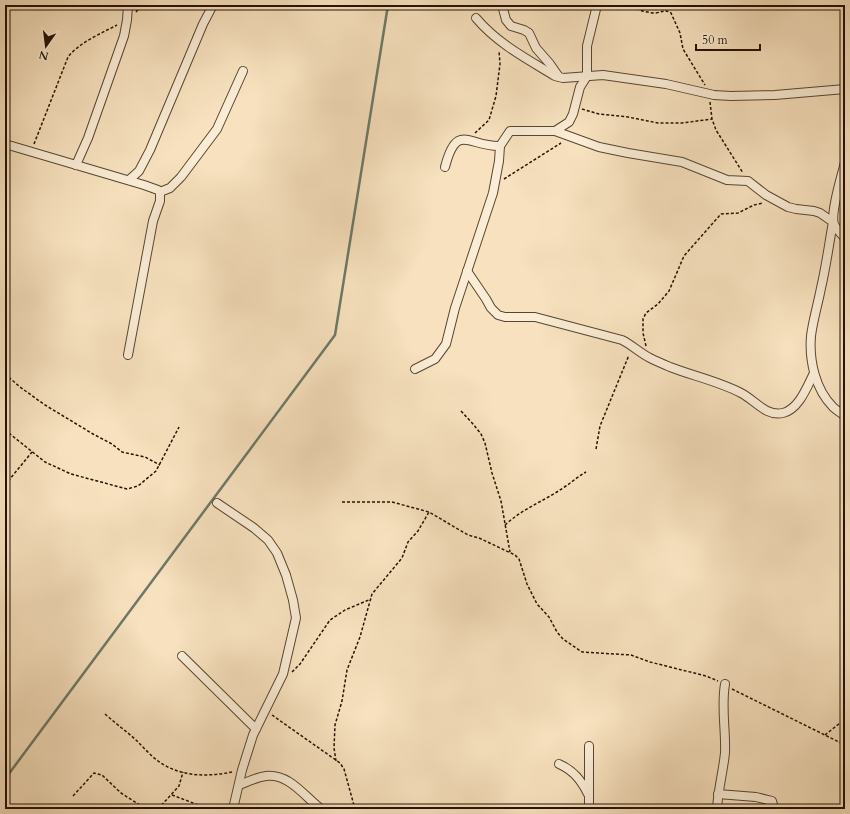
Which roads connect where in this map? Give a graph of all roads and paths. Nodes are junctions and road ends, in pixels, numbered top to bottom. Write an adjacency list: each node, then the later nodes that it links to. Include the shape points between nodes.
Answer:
1 (128, 5): 7 (street)
2 (213, 5): 25 (street, via 150,150 139,171)
3 (502, 5): 11 (street, via 506,20 511,26 529,33 536,48)
4 (597, 5): 10 (street, via 587,46)
5 (628, 5): 13 (path, via 648,12 671,13 684,49 703,80)
6 (476, 18): 8 (street)
7 (127, 20): 21 (path, via 86,42 68,57); 23 (street, via 115,62)
8 (498, 39): 11 (street); 18 (path, via 500,64 496,96 489,120)
9 (243, 71): 28 (street, via 217,129 181,177 170,188)
10 (587, 76): 11 (street); 13 (street, via 603,75 666,84); 14 (street, via 580,87)
11 (559, 77)
12 (845, 89): 13 (street, via 768,95)
13 (708, 94): 15 (path)
14 (574, 107): 15 (path, via 599,114 658,123); 16 (street, via 569,122)
15 (712, 119): 26 (path, via 716,130)
16 (555, 131): 17 (street); 20 (street, via 513,130)
17 (570, 136): 26 (street, via 606,148 682,162 727,180); 27 (path)
18 (467, 140): 20 (street); 24 (street, via 455,143)
19 (5, 144): 21 (street)
20 (500, 146): 27 (street)
21 (32, 152): 23 (street)
22 (845, 162): 30 (street)
23 (76, 165): 25 (street)
24 (445, 167)
25 (129, 180): 28 (street)
26 (748, 181): 29 (street)
27 (495, 184): 32 (street)
28 (160, 192): 34 (street)
29 (776, 199): 30 (street, via 788,207 820,212); 35 (path, via 738,213 721,214 684,256 669,291 643,319 643,333)
30 (833, 222): 31 (street); 37 (street, via 811,337)
31 (845, 238)
32 (467, 271): 33 (street, via 498,315 535,317 622,340); 36 (street, via 446,344 435,359)
33 (632, 346): 35 (street); 43 (path, via 600,426)
34 (128, 355)
35 (650, 358): 37 (street, via 742,393 772,413 783,413 793,408 805,392)
36 (415, 369)
37 (814, 373): 40 (street, via 824,395 833,407)
38 (5, 374): 45 (path, via 45,405 122,452 145,457)
39 (460, 411): 51 (path, via 481,434 485,444)
40 (845, 416)
41 (179, 428): 45 (path)
42 (5, 430): 44 (path)
43 (596, 449)
44 (32, 452): 45 (path, via 45,462 71,474 127,489 138,486); 47 (path)
45 (160, 465)
46 (586, 472): 51 (path)
47 (5, 485)
48 (342, 502): 50 (path, via 392,502)
49 (217, 503): 57 (street, via 268,540 277,553 293,600 296,618 283,674)
50 (429, 512): 52 (path, via 468,535); 53 (path, via 408,542 402,558 375,589)
51 (505, 525): 52 (path)
52 (510, 552): 56 (path, via 518,556 534,600 549,617 557,632 582,652 631,654)
53 (371, 599): 55 (path, via 345,610 330,620 300,664); 64 (path, via 347,670 334,731)
54 (182, 656): 60 (street)
55 (291, 672)
56 (725, 684): 61 (path, via 740,694); 69 (street, via 722,706 725,751)
57 (265, 711): 60 (street); 64 (path)
58 (105, 714): 67 (path, via 160,762)
59 (845, 719): 61 (path)
60 (256, 729): 66 (street)
61 (825, 735): 62 (path)
62 (845, 745)
63 (589, 746): 72 (street)
64 (336, 761): 78 (path, via 344,769)
65 (559, 764): 72 (street, via 576,775)
66 (242, 770): 67 (path, via 213,775); 68 (street)
67 (183, 772): 70 (path, via 179,786)
68 (239, 785): 76 (street); 77 (street, via 266,776 279,776)
69 (718, 794): 80 (street); 81 (street, via 772,801)
70 (172, 795): 74 (path); 75 (path)
71 (73, 796): 73 (path, via 94,773 97,773 127,798)
72 (589, 797): 79 (street)
73 (146, 809)
74 (158, 809)
75 (209, 809)
76 (233, 809)
77 (321, 809)
78 (355, 809)
79 (589, 809)
80 (717, 809)
81 (774, 809)

